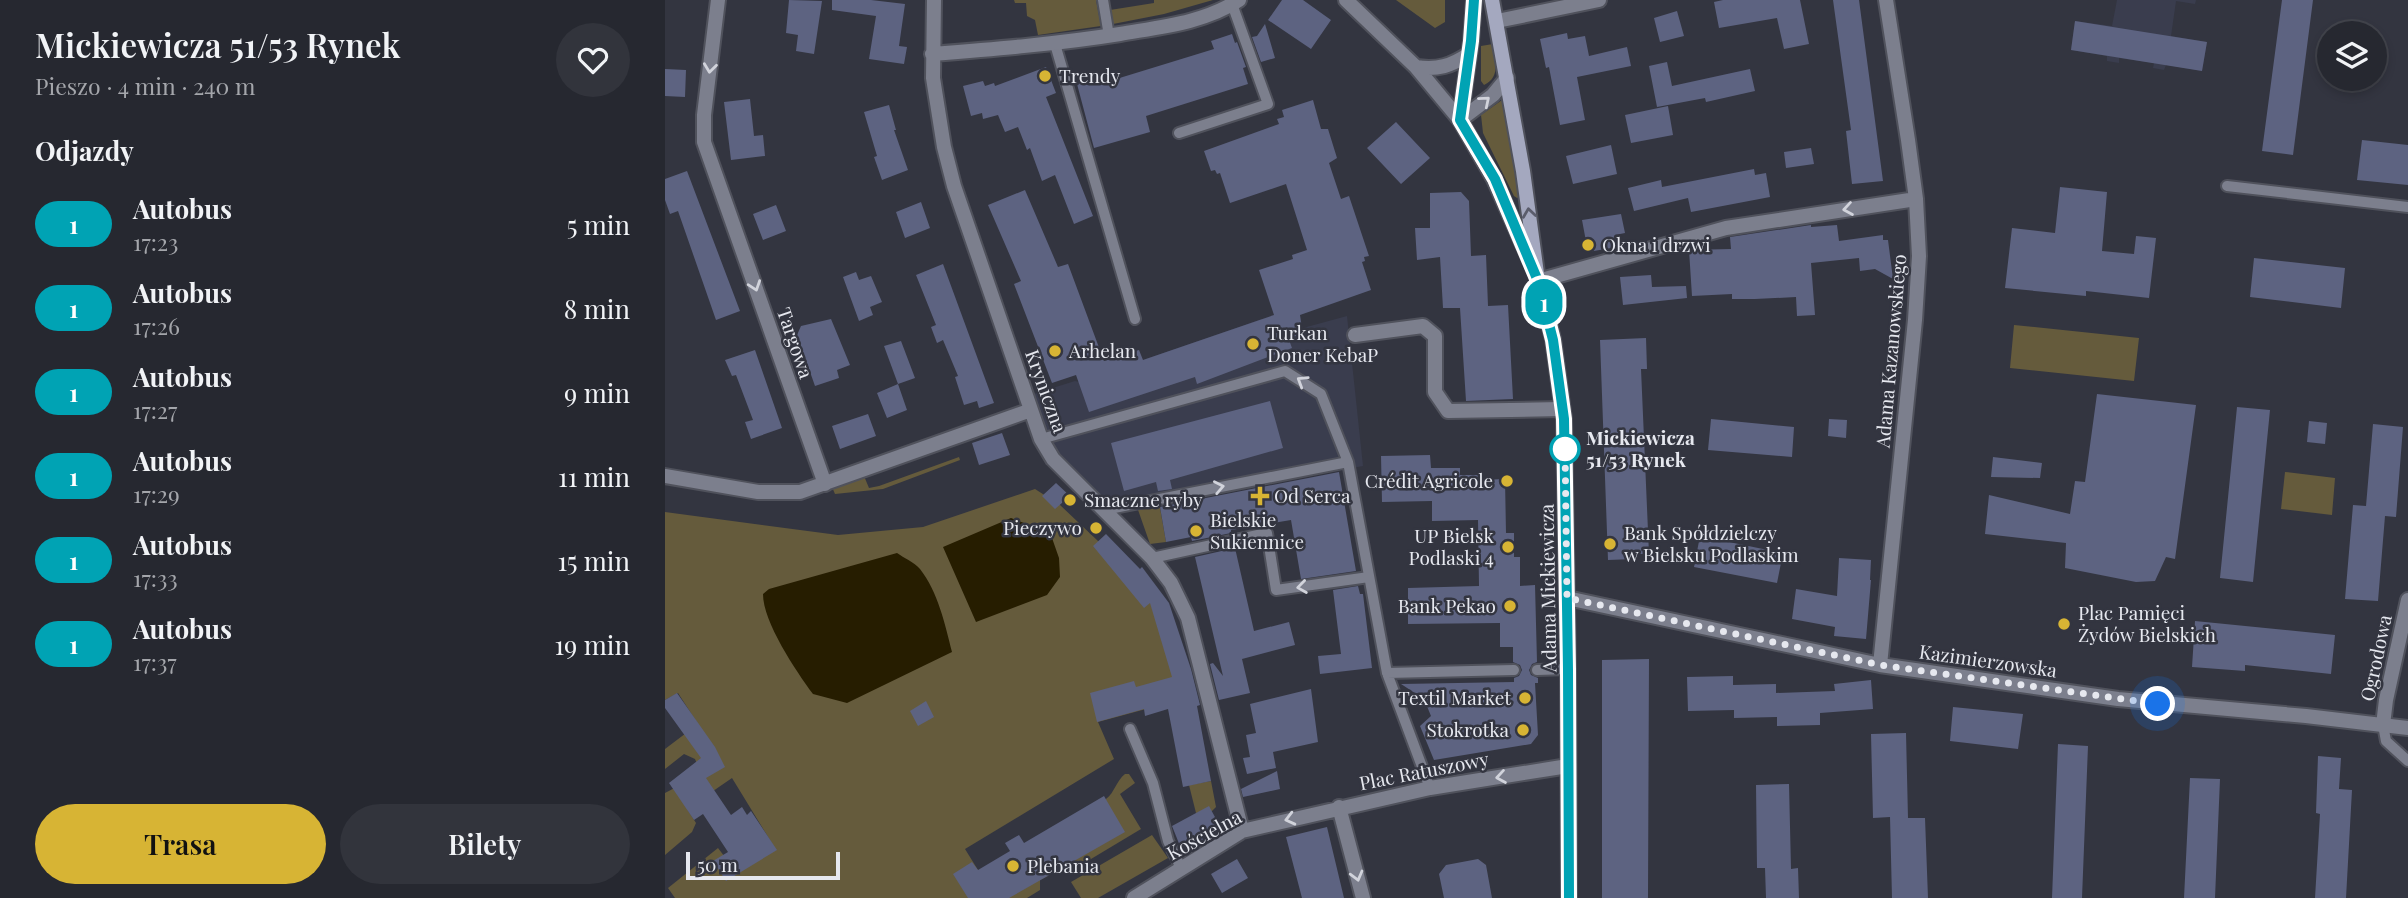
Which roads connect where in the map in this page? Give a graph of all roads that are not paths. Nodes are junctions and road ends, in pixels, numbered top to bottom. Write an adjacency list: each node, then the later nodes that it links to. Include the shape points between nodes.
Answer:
1 (718, 0): 30 (street, Targowa, one-way to 30, via 704,142)
2 (934, 0): 13 (street, Kryniczna)
3 (1103, 0): 11 (lane)
4 (1346, 0): 15 (street)
5 (1473, 0): 14 (main road)
6 (1492, 0): 10 (main road, Adama Mickiewicza)
7 (1599, 0): 10 (street)
8 (1886, 0): 20 (street, Adama Kazanowskiego)
9 (1235, 2): 11 (street, via 1182,23); 18 (lane, via 1268,104)
10 (1497, 21): 16 (main road, Adama Mickiewicza)
11 (1109, 36): 12 (street)
12 (1055, 44): 13 (street); 23 (lane)
13 (932, 54): 26 (street, Kryniczna, via 936,106 954,186)
14 (1469, 54): 15 (street, via 1441,68); 17 (main road)
15 (1416, 67): 17 (street)
16 (1507, 78): 17 (street, one-way to 16); 22 (main road, Adama Mickiewicza, one-way to 16)
17 (1460, 120): 22 (main road, Adama Mickiewicza, via 1495,179)
18 (1179, 133)
19 (2227, 186): 21 (lane)
20 (1916, 199): 22 (street, one-way to 22, via 1726,228); 36 (street, Adama Kazanowskiego, via 1915,320)
21 (2408, 207)
22 (1538, 281): 25 (main road, Adama Mickiewicza, via 1553,340)
23 (1135, 319)
24 (1355, 335): 25 (street, via 1423,327 1435,336 1435,392 1448,411)
25 (1562, 409): 34 (main road, Adama Mickiewicza)
26 (1031, 410): 27 (street, Kryniczna); 30 (street)
27 (1041, 439): 28 (lane, one-way to 27, via 1321,394 1285,371); 31 (street, Kryniczna, via 1053,459)
28 (1348, 462): 31 (lane, one-way to 28); 33 (lane)
29 (665, 476): 30 (street, via 769,493 800,492)
30 (825, 484)
31 (1104, 510): 32 (street, Kryniczna)
32 (1152, 558): 33 (lane, one-way to 32, via 1276,590 1267,533); 48 (street, Kryniczna, via 1188,618)
33 (1369, 577): 40 (lane)
34 (1567, 598): 36 (street, Kazimierzowska); 37 (main road, Adama Mickiewicza)
35 (2408, 600): 41 (street, Ogrodowa)
36 (1881, 665): 41 (street, Kazimierzowska, via 2118,699)
37 (1568, 669): 39 (lane); 45 (main road, Adama Mickiewicza)
38 (1514, 670): 40 (lane)
39 (1538, 670)
40 (1387, 673): 46 (lane)
41 (2383, 725): 42 (street, Kazimierzowska); 44 (lane, via 2386,741)
42 (2408, 728)
43 (1130, 729): 49 (lane, via 1153,783 1167,841)
44 (2408, 761)
45 (1568, 766): 46 (street, Plac Ratuszowy, one-way to 46); 52 (main road, Adama Mickiewicza)
46 (1430, 788): 47 (street, Plac Ratuszowy)
47 (1339, 807): 48 (street, Kościelna, one-way to 48); 51 (street, Plac Ratuszowy, one-way to 51)
48 (1242, 831): 49 (street, Kościelna)
49 (1181, 868): 50 (street, Kościelna)
50 (1134, 898)
51 (1363, 898)
52 (1569, 898)

